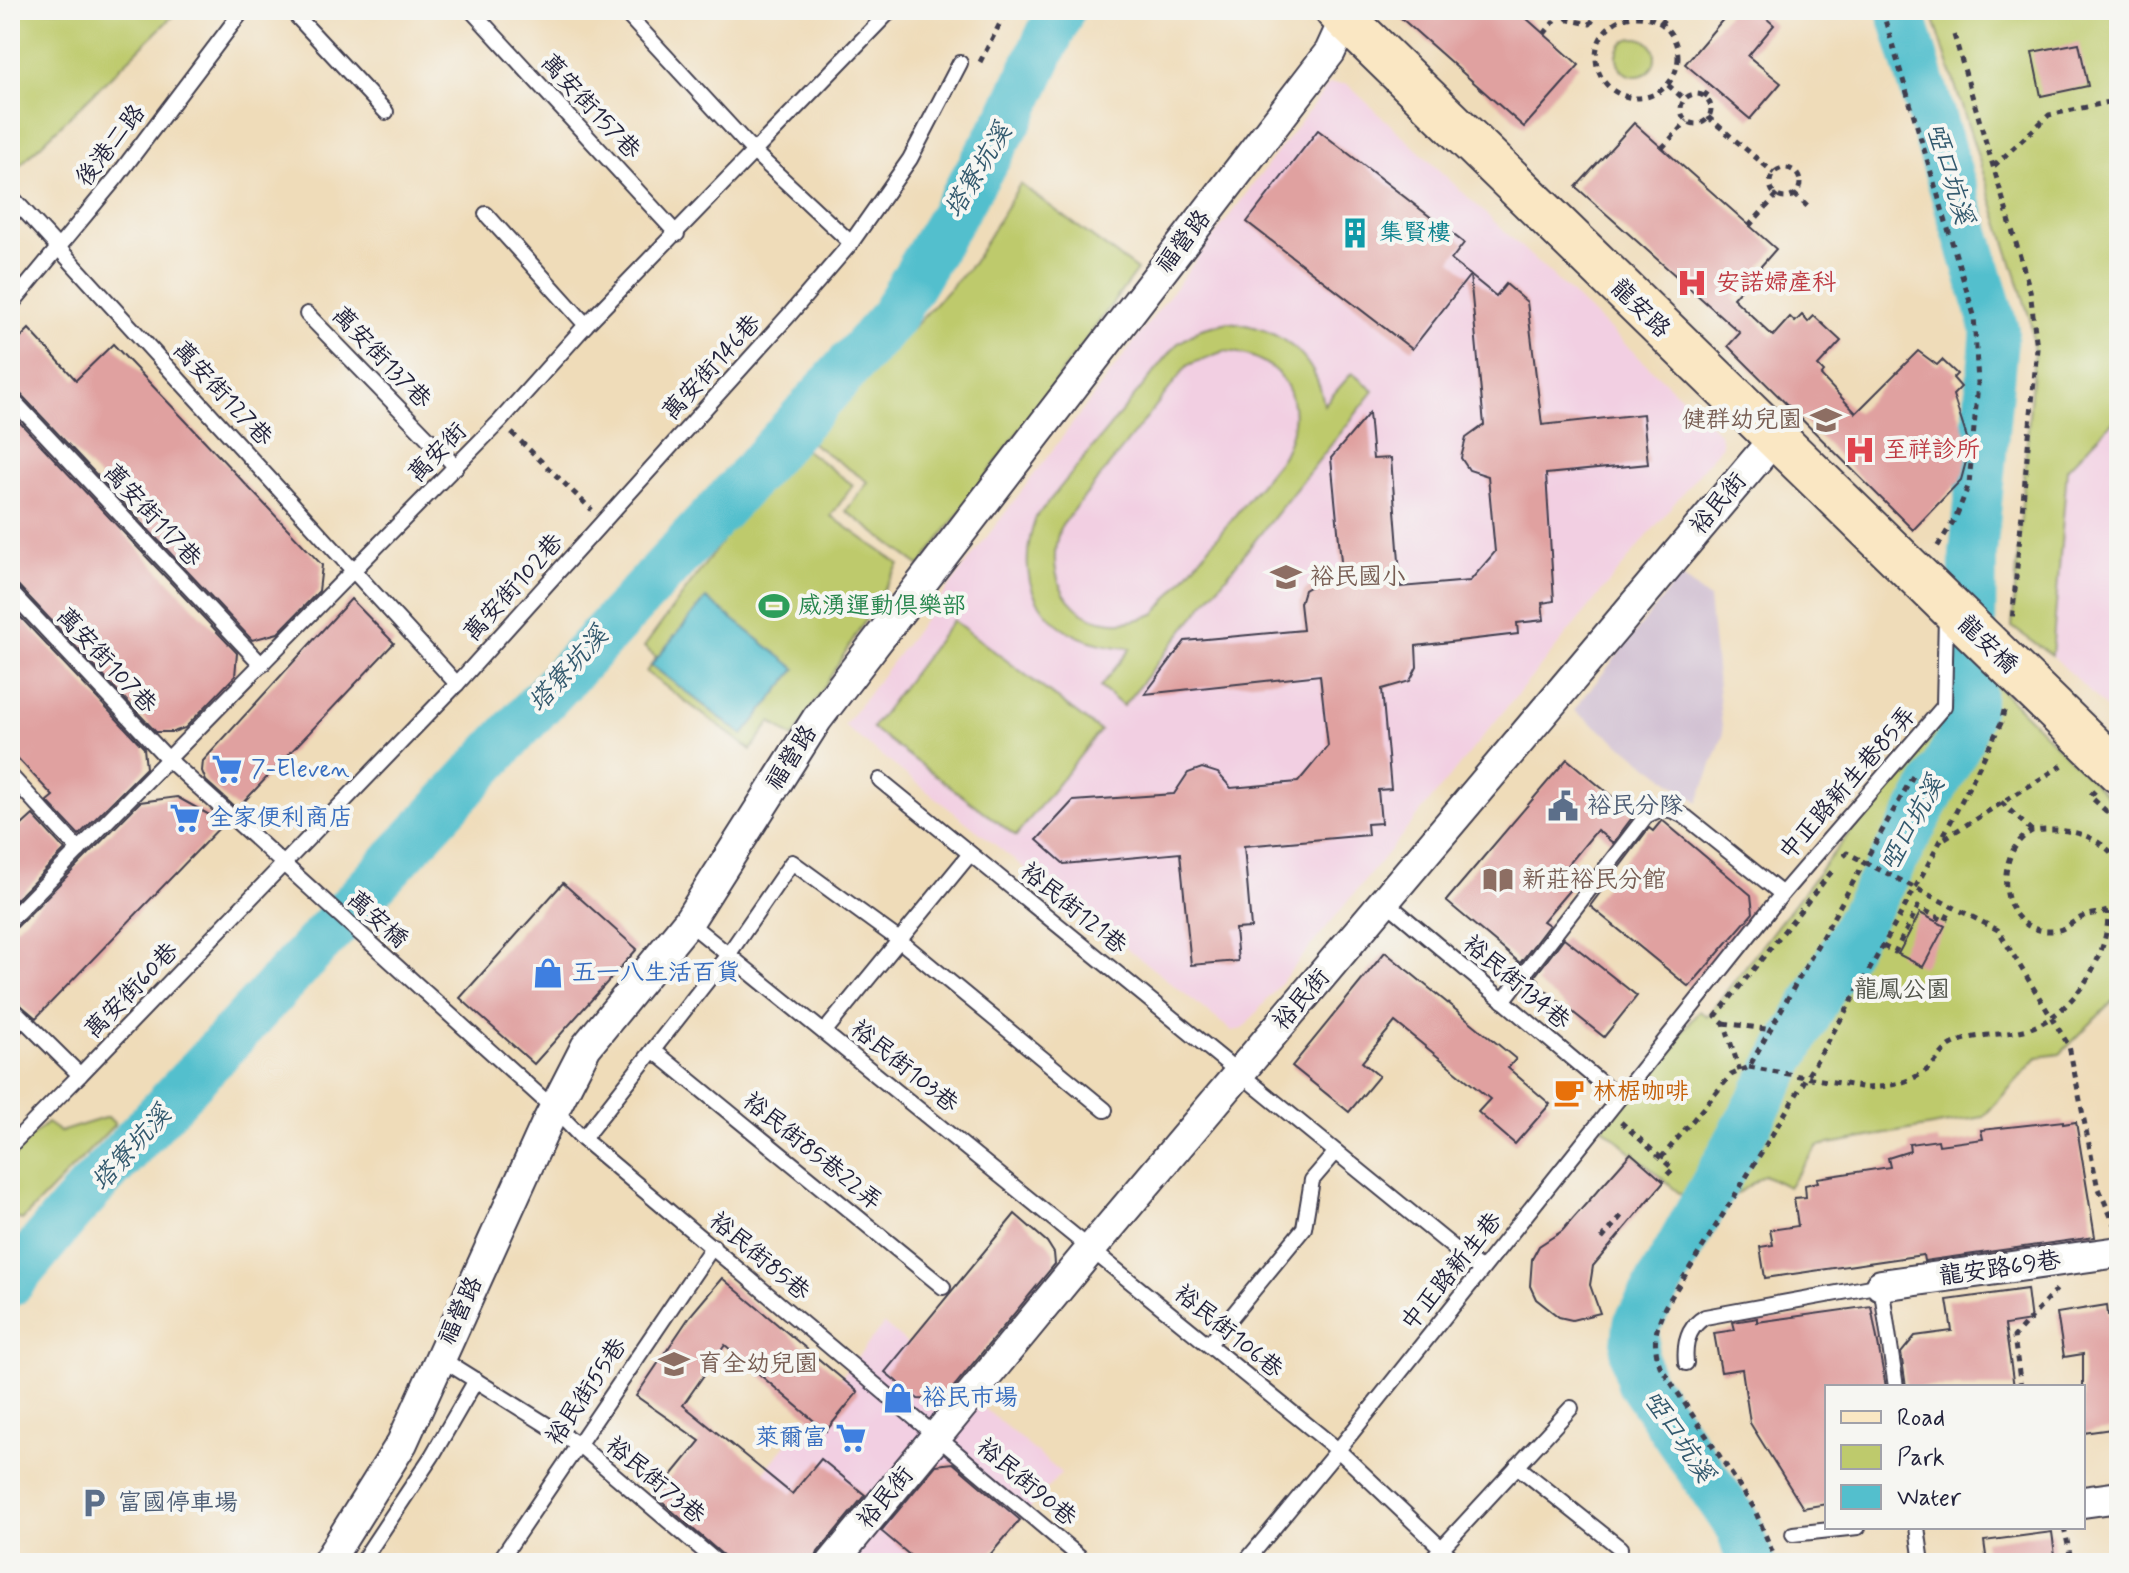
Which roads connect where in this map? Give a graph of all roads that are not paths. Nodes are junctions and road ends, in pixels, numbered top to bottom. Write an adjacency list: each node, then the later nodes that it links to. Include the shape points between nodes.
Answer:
1 (243, 10): 14 (lane, 後港二路)
2 (291, 10): 8 (lane)
3 (471, 10): 12 (lane, 萬安街157巷)
4 (623, 10): 9 (lane)
5 (891, 10): 9 (lane, 萬安街)
6 (1344, 13): 19 (street, 龍安路, via 1702,356); 37 (street, 福營路, via 1330,52 817,719)
7 (960, 63): 13 (lane, 萬安街146巷, via 910,159)
8 (386, 112)
9 (756, 154): 12 (lane, 萬安街); 13 (lane)
10 (11, 197): 14 (lane, 萬安街127巷)
11 (486, 214): 17 (lane)
12 (677, 234): 17 (lane, 萬安街)
13 (851, 243): 21 (lane, 萬安街146巷)
14 (56, 249): 15 (lane, 後港二路); 22 (lane, 萬安街127巷)
15 (10, 306)
16 (307, 314): 20 (lane, 萬安街137巷)
17 (586, 325): 20 (lane, 萬安街)
18 (10, 397): 25 (lane, 萬安街117巷)
19 (1774, 439): 24 (street, 龍安路); 35 (street, 裕民街)
20 (456, 467): 22 (lane, 萬安街)
21 (604, 521): 26 (lane, 萬安街102巷)
22 (355, 570): 25 (lane, 萬安街); 26 (lane)
23 (10, 591): 27 (lane, 萬安街107巷)
24 (1946, 606): 28 (street, 龍安橋, via 2017,693); 34 (lane, 中正路新生巷85弄, via 1944,706)
25 (262, 665): 27 (lane, 萬安街)
26 (457, 684): 33 (lane, 萬安街102巷)
27 (170, 761): 31 (lane, 萬安街); 33 (lane, 萬安街107巷)
28 (2119, 772)
29 (10, 775): 31 (lane)
30 (880, 780): 32 (lane, 裕民街121巷)
31 (79, 850): 36 (lane, 萬安街)
32 (970, 854): 38 (lane); 45 (lane, 裕民街121巷)
33 (284, 867): 46 (lane, 萬安街60巷); 48 (lane, 萬安橋)
34 (1782, 894): 40 (lane, 中正路新生巷85弄); 41 (lane, via 1687,818 1672,809 1658,809 1646,816)
35 (1386, 902): 41 (lane, 裕民街134巷); 45 (street, 裕民街)
36 (10, 920)
37 (688, 922): 39 (lane, 裕民街103巷); 48 (street, 福營路, via 586,1047)
38 (899, 940): 39 (lane, via 792,862); 43 (lane); 49 (lane)
39 (730, 952): 43 (lane, 裕民街103巷); 44 (lane)
40 (1703, 993): 47 (lane, 中正路新生巷)
41 (1503, 1001): 47 (lane, 裕民街134巷)
42 (10, 1006): 46 (lane, 萬安街60巷)
43 (825, 1031): 54 (lane, 裕民街103巷)
44 (653, 1050): 50 (lane); 58 (lane, 裕民街85巷22弄)
45 (1240, 1072): 52 (lane, 裕民街121巷); 54 (street, 裕民街)
46 (80, 1075): 51 (lane)
47 (1619, 1098): 56 (lane, 中正路新生巷)
48 (554, 1109): 50 (lane, 裕民街85巷); 60 (street, 福營路)
49 (1105, 1110)
50 (583, 1139): 53 (lane, 裕民街85巷)
51 (10, 1146)
52 (1336, 1152): 56 (lane); 59 (lane, via 1312,1180 1304,1228)
53 (713, 1246): 65 (lane, 裕民街85巷); 66 (lane, 裕民街55巷)
54 (1091, 1249): 59 (lane, 裕民街106巷); 65 (street, 裕民街)
55 (2107, 1254): 57 (street, 龍安路69巷)
56 (1481, 1270): 67 (lane, 中正路新生巷)
57 (1881, 1285): 61 (lane, via 1705,1317 1696,1322 1687,1340); 63 (lane)
58 (943, 1287)
59 (1209, 1344): 67 (lane, 裕民街106巷)
60 (440, 1358): 62 (lane, 裕民街73巷); 77 (street, 福營路, via 402,1443)
61 (1686, 1363)
62 (476, 1380): 66 (lane, 裕民街73巷); 78 (lane)
63 (1896, 1385)
64 (1571, 1408): 68 (lane)
65 (937, 1437): 81 (street, 裕民街); 82 (lane, 裕民街90巷)
66 (579, 1445): 79 (lane, 裕民街55巷); 80 (lane, 裕民街73巷)
67 (1338, 1450): 74 (lane); 76 (lane, 中正路新生巷)
68 (1517, 1466): 74 (lane); 75 (lane)
69 (2119, 1497): 70 (street)
70 (2085, 1502)
71 (1839, 1529): 73 (lane)
72 (1917, 1529): 85 (lane)
73 (1793, 1534)
74 (1442, 1548): 83 (lane); 84 (lane)
75 (1620, 1548)
76 (1247, 1560)
77 (327, 1563)
78 (361, 1563)
79 (498, 1563)
80 (718, 1563)
81 (832, 1563)
82 (1087, 1563)
83 (1428, 1563)
84 (1457, 1563)
85 (1922, 1563)

